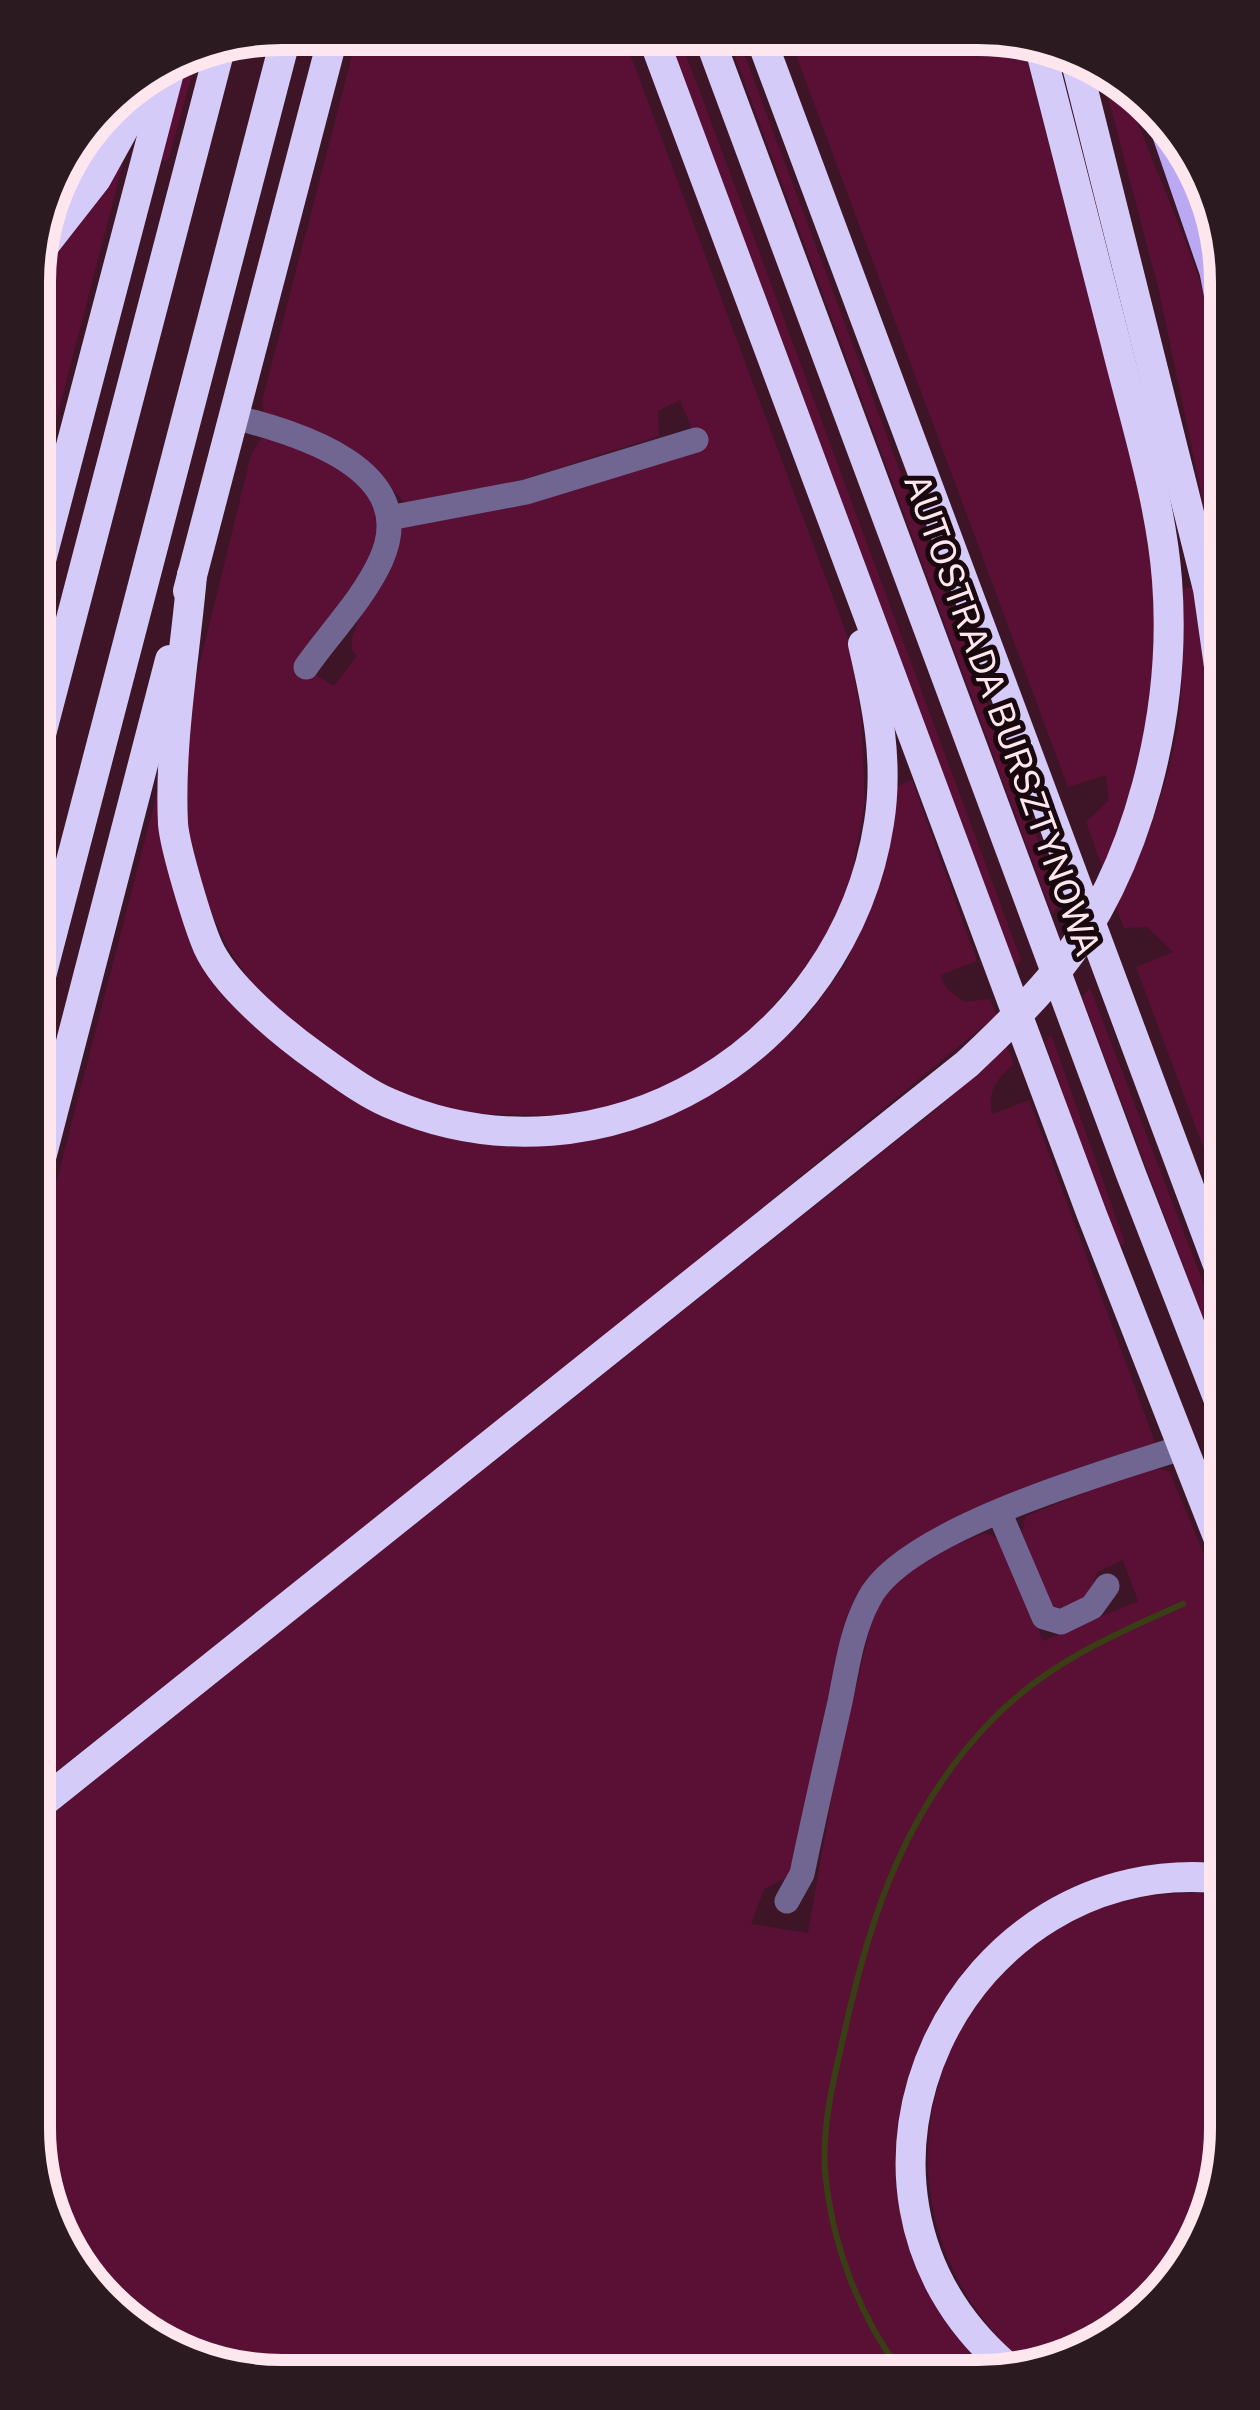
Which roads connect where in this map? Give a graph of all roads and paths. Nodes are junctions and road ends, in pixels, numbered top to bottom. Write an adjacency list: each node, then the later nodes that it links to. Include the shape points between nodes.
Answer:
1 (282, 50): 23 (highway)
2 (330, 50): 14 (highway)
3 (658, 50): 17 (highway)
4 (714, 50): 26 (highway, AUTOSTRADA BURSZTYNOWA)
5 (765, 50): 25 (highway, AUTOSTRADA BURSZTYNOWA)
6 (217, 59): 22 (highway)
7 (1043, 59): 31 (highway, via 1148,470 1168,596 1168,670 1152,766 1114,873 1082,933 1058,970 966,1064)
8 (1079, 73): 20 (highway)
9 (166, 81): 16 (highway)
10 (139, 100): 12 (highway, via 96,180)
11 (1171, 153): 13 (main road)
12 (57, 229)
13 (1209, 262)
14 (234, 417): 18 (lane, via 341,453 365,473); 19 (highway)
15 (696, 440): 18 (lane, via 526,492)
16 (50, 491)
17 (830, 510): 19 (highway, via 882,732 879,827 846,929 804,999 734,1063 654,1107 550,1130 456,1123 370,1094 272,1026 209,950 173,826); 27 (highway)
18 (389, 518): 21 (lane, via 381,560)
19 (192, 575): 24 (highway)
20 (1210, 603)
21 (306, 667)
22 (50, 699)
23 (50, 942)
24 (50, 1123)
25 (1210, 1244)
26 (1210, 1376)
27 (1180, 1448): 28 (lane); 29 (highway)
28 (1000, 1514): 30 (lane, via 1044,1617 1061,1622 1092,1607); 33 (lane, via 925,1546 891,1569 870,1597 854,1636 802,1874)
29 (1210, 1519)
30 (1107, 1586)
31 (50, 1796)
32 (1210, 1879): 34 (highway, via 1144,1880 1060,1908 982,1970 952,2009 931,2053 914,2110 911,2166 919,2228 949,2299)
33 (787, 1901)
34 (998, 2359)

